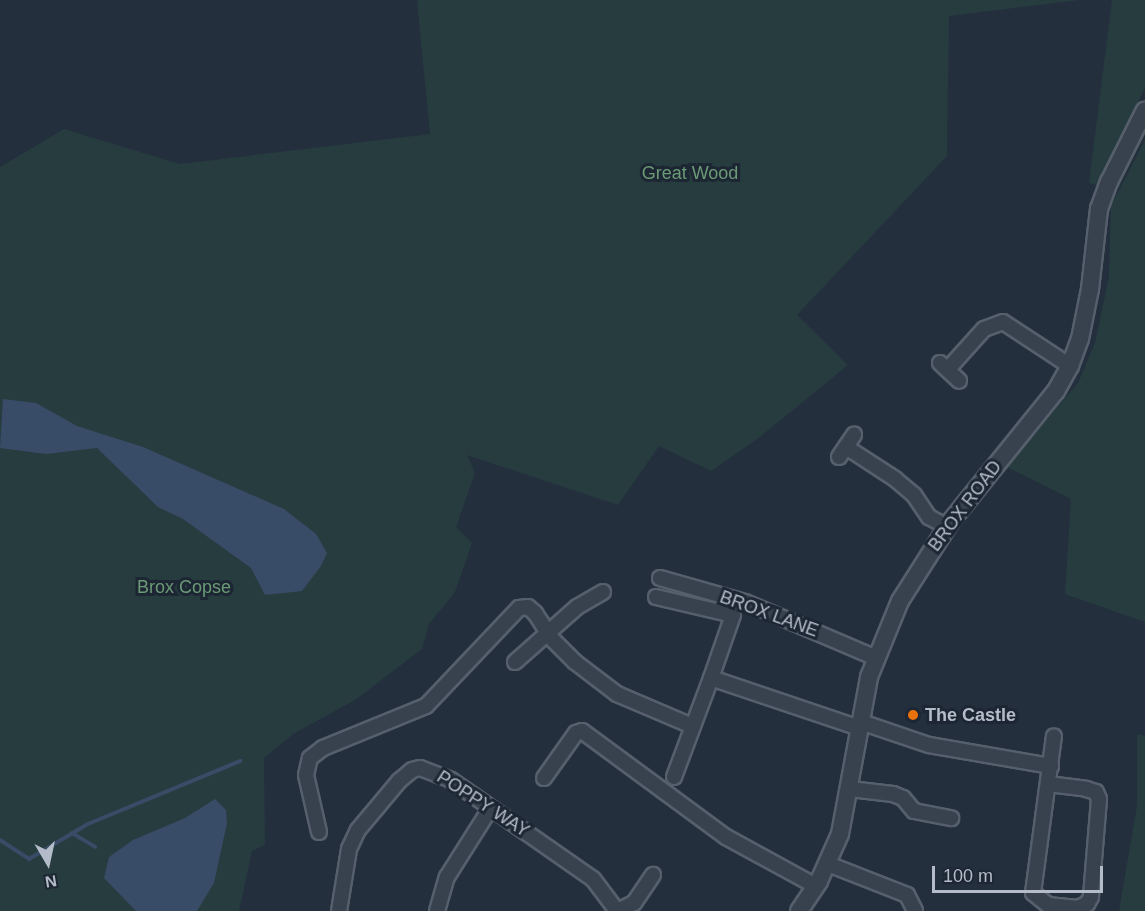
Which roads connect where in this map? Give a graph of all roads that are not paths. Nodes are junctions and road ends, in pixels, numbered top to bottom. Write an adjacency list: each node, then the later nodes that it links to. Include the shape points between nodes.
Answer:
1 (1145, 110): 2 (street, BROX ROAD, via 1108,182 1100,209 1088,300)
2 (1070, 366): 3 (street, via 1003,322 984,329 944,366); 5 (street, BROX ROAD, via 1056,391)
3 (959, 381)
4 (846, 446): 5 (street, via 895,479 914,495 929,517)
5 (947, 528): 10 (street, BROX ROAD, via 900,601)
6 (660, 578): 10 (street, BROX LANE, via 745,602)
7 (603, 592): 9 (street)
8 (657, 597): 12 (street, via 733,615)
9 (548, 633): 11 (street); 14 (street, via 575,662 617,694); 23 (street, via 536,613 528,607 519,608 426,705 315,753 307,763 306,775)
10 (876, 658): 13 (street, BROX ROAD)
11 (515, 662)
12 (711, 678): 13 (street); 14 (street)
13 (861, 725): 16 (street, via 929,745); 20 (street, BROX ROAD)
14 (692, 726): 17 (street)
15 (1054, 736): 16 (street)
16 (1051, 766): 19 (street)
17 (674, 777)
18 (544, 778): 26 (street, via 576,733 582,731 726,837)
19 (1048, 784): 19 (street, via 1033,893 1048,905 1077,908 1087,904 1091,897 1099,798 1096,792 1086,789)
20 (850, 789): 22 (street, via 893,794 903,798 914,811); 24 (street, BROX ROAD, via 840,834)
21 (490, 809): 27 (street, POPPY WAY, via 439,774 412,770 358,830 350,849); 28 (street, via 447,877); 29 (street, POPPY WAY, via 593,879)
22 (951, 818)
23 (319, 832)
24 (828, 864): 26 (street, BROX ROAD); 31 (street, via 907,895)
25 (653, 875): 29 (street, POPPY WAY, via 634,903)
26 (816, 886): 30 (street, BROX ROAD)
27 (339, 911)
28 (437, 911)
29 (617, 911)
30 (799, 911)
31 (915, 911)

